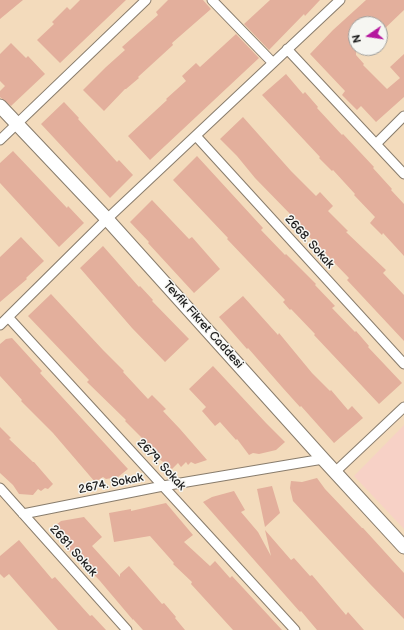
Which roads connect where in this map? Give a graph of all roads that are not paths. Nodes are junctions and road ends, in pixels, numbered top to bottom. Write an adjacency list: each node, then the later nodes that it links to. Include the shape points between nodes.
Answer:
1 (146, 0): 8 (street)
2 (212, 0): 5 (street)
3 (340, 0): 4 (street)
4 (287, 49): 5 (street); 11 (street)
5 (273, 63): 9 (street)
6 (0, 106): 8 (street, Tevfik Fikret Caddesi)
7 (404, 116): 11 (street)
8 (18, 124): 10 (street); 13 (street, Tevfik Fikret Caddesi)
9 (196, 136): 13 (street); 16 (street, 2668. Sokak)
10 (0, 140)
11 (376, 144): 12 (street)
12 (404, 174)
13 (108, 219): 14 (street); 18 (street, Tevfik Fikret Caddesi)
14 (8, 317): 15 (street); 20 (street, 2679. Sokak)
15 (0, 325)
16 (404, 364)
17 (404, 407): 19 (street)
18 (323, 459): 19 (street, Tevfik Fikret Caddesi); 20 (street, 2674. Sokak)
19 (335, 472): 23 (street, Tevfik Fikret Caddesi)
20 (163, 486): 22 (street, 2674. Sokak); 25 (street, 2679. Sokak)
21 (0, 488): 22 (street, 2681. Sokak)
22 (23, 514): 24 (street, 2681. Sokak)
23 (404, 546)
24 (127, 630)
25 (295, 630)

